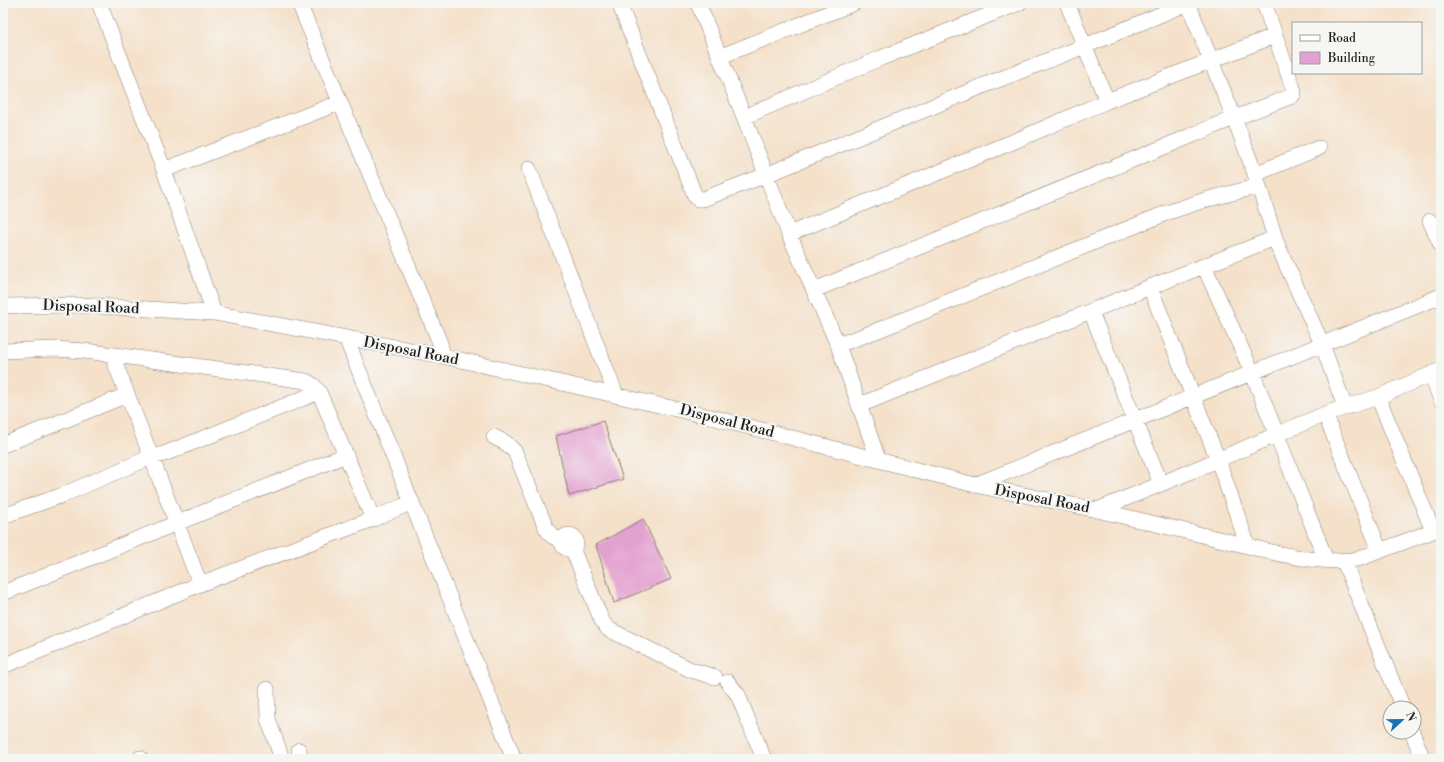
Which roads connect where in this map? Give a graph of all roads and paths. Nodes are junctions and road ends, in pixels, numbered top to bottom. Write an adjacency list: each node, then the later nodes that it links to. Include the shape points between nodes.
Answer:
1 (99, 3): 20 (street)
2 (299, 3): 15 (street)
3 (619, 3): 21 (street, via 695,196 703,199)
4 (698, 3): 12 (street)
5 (854, 3): 12 (street)
6 (1019, 3): 16 (street, via 881,58)
7 (1067, 3): 11 (street)
8 (1188, 3): 11 (street); 13 (street)
9 (1264, 3): 10 (street)
10 (1274, 36): 13 (street); 17 (street, via 1294,93 1286,99)
11 (1084, 46): 14 (street); 21 (street)
12 (719, 57): 16 (street)
13 (1211, 60): 14 (street); 17 (street)
14 (1107, 101): 24 (street)
15 (339, 103): 20 (street); 39 (street, via 440,343)
16 (744, 117): 21 (street)
17 (1235, 119): 22 (street); 29 (street)
18 (1319, 148): 22 (street)
19 (529, 169): 44 (street)
20 (164, 170): 33 (street)
21 (766, 175): 24 (street)
22 (1257, 180): 25 (street); 36 (street, via 1169,212)
23 (1430, 221): 26 (street)
24 (789, 234): 29 (street)
25 (1275, 238): 27 (street); 35 (street)
26 (1441, 245)
27 (1204, 266): 28 (street); 40 (street)
28 (1150, 287): 32 (street); 45 (street)
29 (814, 290): 36 (street)
30 (1441, 296): 35 (street)
31 (3, 306): 33 (street, Disposal Road, via 81,305)
32 (1091, 312): 48 (street); 51 (street)
33 (214, 313): 34 (street, Disposal Road)
34 (346, 338): 39 (street, Disposal Road); 61 (street)
35 (1322, 344): 40 (street); 49 (street)
36 (838, 345): 48 (street)
37 (3, 351): 38 (street, via 54,349)
38 (112, 355): 42 (street, via 306,381); 43 (street)
39 (443, 356): 44 (street, Disposal Road)
40 (1252, 372): 45 (street); 52 (street)
41 (1436, 372): 46 (street); 47 (street)
42 (319, 392): 55 (street); 56 (street)
43 (127, 395): 54 (street); 56 (street)
44 (616, 395): 57 (street, Disposal Road)
45 (1193, 397): 51 (street); 58 (street)
46 (1378, 397): 49 (street); 66 (street)
47 (1441, 400)
48 (860, 405): 57 (street)
49 (1345, 407): 50 (street)
50 (1325, 414): 52 (street); 68 (street)
51 (1135, 420): 59 (street); 60 (street)
52 (1276, 435): 58 (street); 69 (street)
53 (494, 437): 79 (street, via 506,443 515,452 546,528 552,536 567,544 608,629 690,670 722,679 738,695)
54 (3, 445)
55 (346, 455): 64 (street); 65 (street)
56 (151, 457): 63 (street, via 60,496); 65 (street)
57 (878, 459): 60 (street, Disposal Road)
58 (1218, 460): 59 (street); 67 (street)
59 (1161, 484): 62 (street)
60 (975, 485): 62 (street, Disposal Road)
61 (412, 502): 64 (street); 78 (street)
62 (1097, 510): 67 (street, Disposal Road)
63 (3, 516)
64 (373, 519): 71 (street)
65 (176, 524): 71 (street); 72 (street)
66 (1437, 529): 68 (street, Disposal Road)
67 (1248, 546): 69 (street, Disposal Road, via 1272,553)
68 (1380, 551): 70 (street, Disposal Road)
69 (1326, 560): 70 (street, Disposal Road)
70 (1344, 562): 75 (street)
71 (200, 584): 73 (street)
72 (3, 593)
73 (3, 666)
74 (267, 689): 77 (street, via 268,719)
75 (1400, 700)
76 (1415, 740): 80 (street)
77 (282, 759)
78 (514, 759)
79 (764, 759)
80 (1423, 759)

